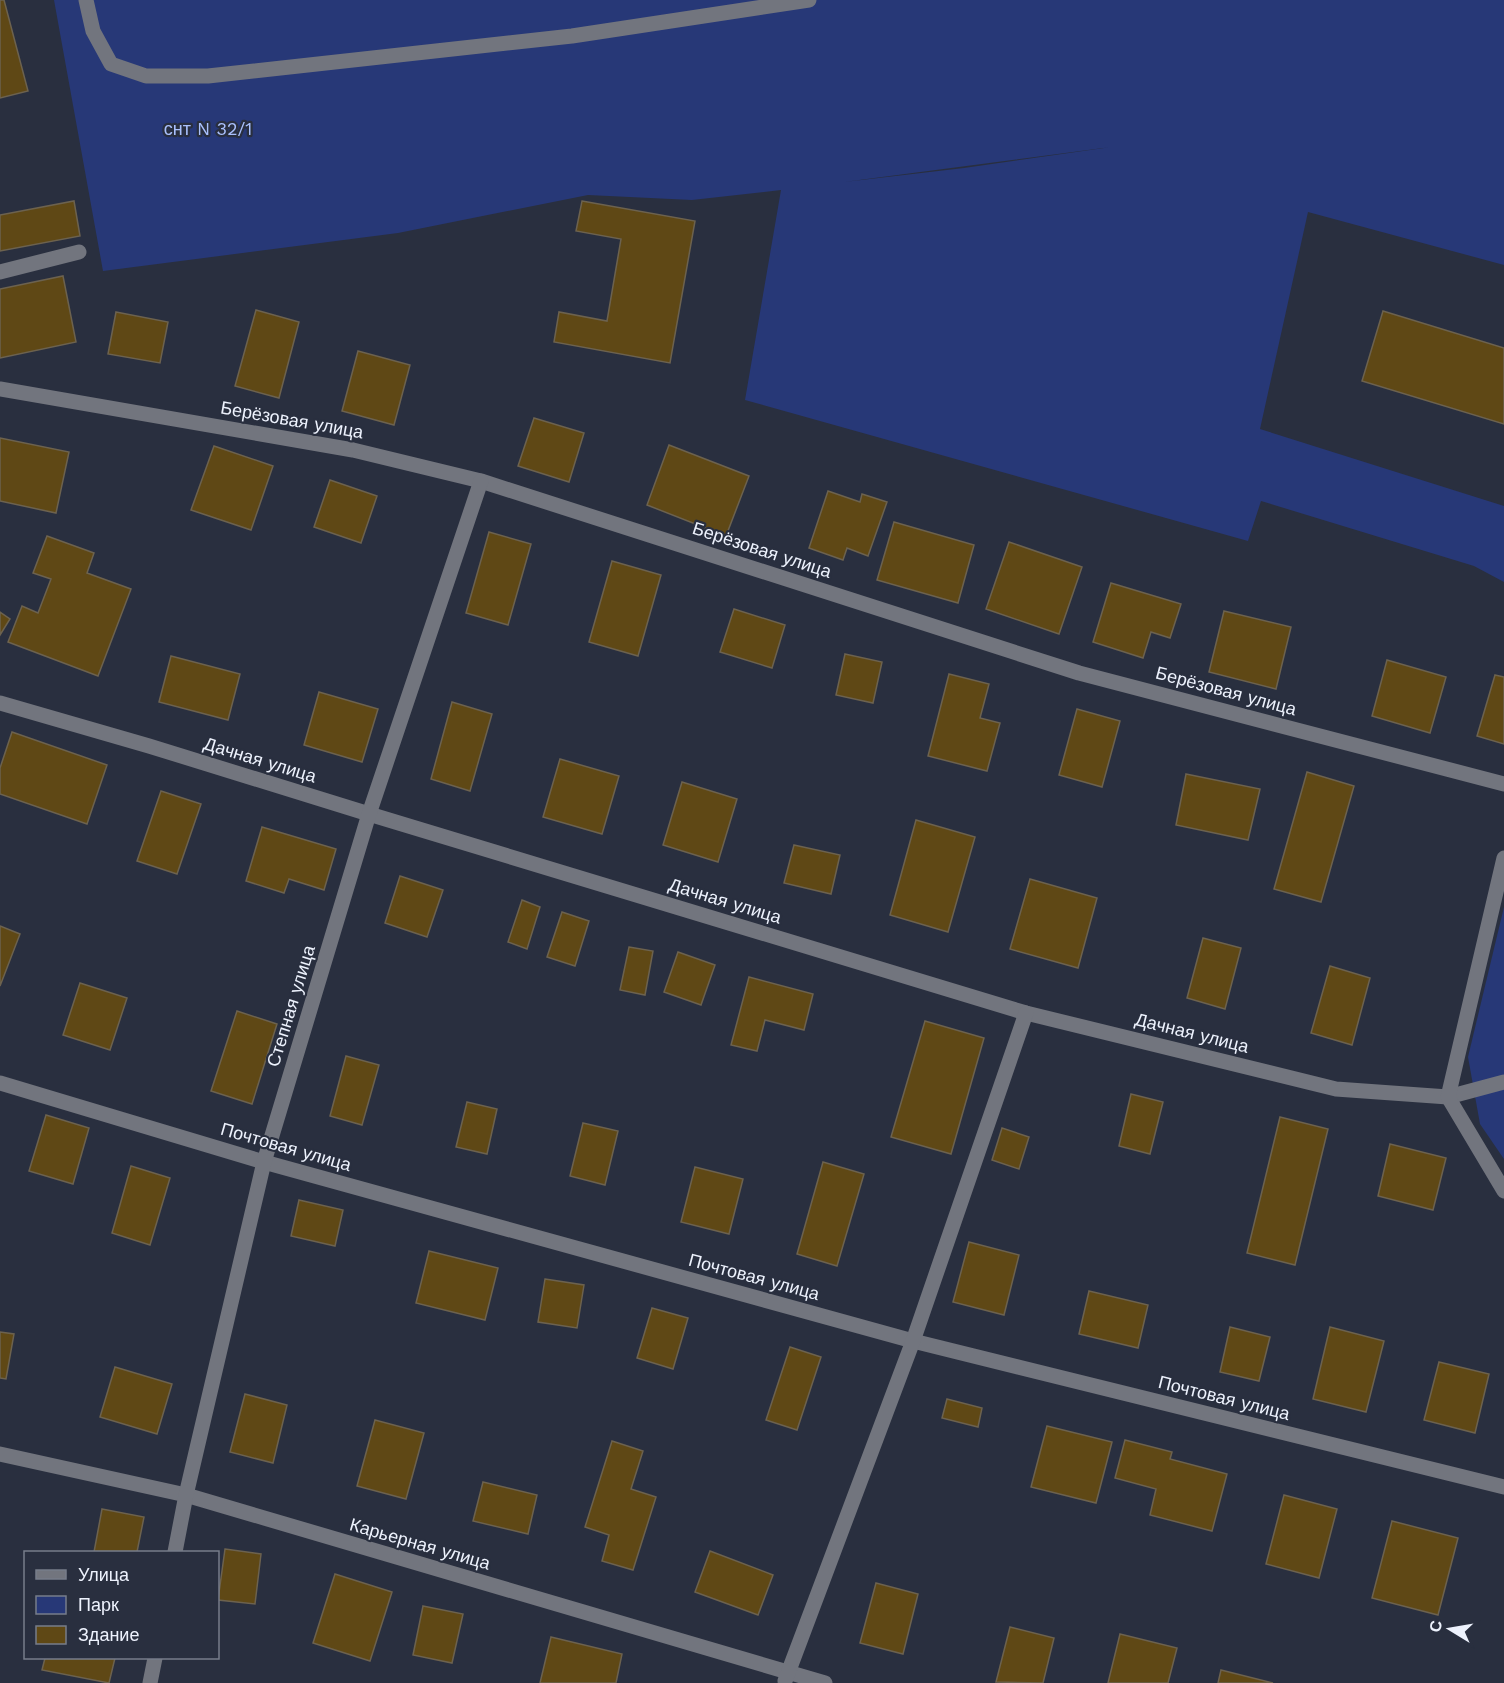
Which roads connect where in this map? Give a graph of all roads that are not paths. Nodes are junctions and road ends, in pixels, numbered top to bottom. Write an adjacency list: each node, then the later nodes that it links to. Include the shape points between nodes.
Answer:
1 (86, 0): 2 (street, via 93,31 111,64 146,76 208,76 560,37)
2 (809, 0)
3 (79, 252): 4 (street)
4 (0, 272)
5 (0, 389): 6 (street, Берёзовая улица, via 352,450)
6 (481, 481): 8 (street, Берёзовая улица, via 1079,673); 9 (street, Степная улица)
7 (0, 703): 9 (street, Дачная улица)
8 (1504, 784)
9 (369, 814): 11 (street, Дачная улица); 15 (street, Степная улица)
10 (1504, 858): 14 (street)
11 (1026, 1013): 14 (street, Дачная улица, via 1336,1089); 17 (street)
12 (1504, 1082): 14 (street, Дачная улица)
13 (0, 1083): 15 (street, Почтовая улица)
14 (1448, 1097): 16 (street)
15 (264, 1162): 17 (street, Почтовая улица); 20 (street, Степная улица)
16 (1504, 1191)
17 (913, 1341): 19 (street, Почтовая улица); 23 (street)
18 (0, 1455): 20 (street, Карьерная улица)
19 (1504, 1487)
20 (186, 1495): 21 (street, Степная улица); 23 (street, Карьерная улица)
21 (175, 1551)
22 (155, 1659): 24 (street)
23 (786, 1678): 25 (street, Карьерная улица)
24 (150, 1683)
25 (825, 1683)

